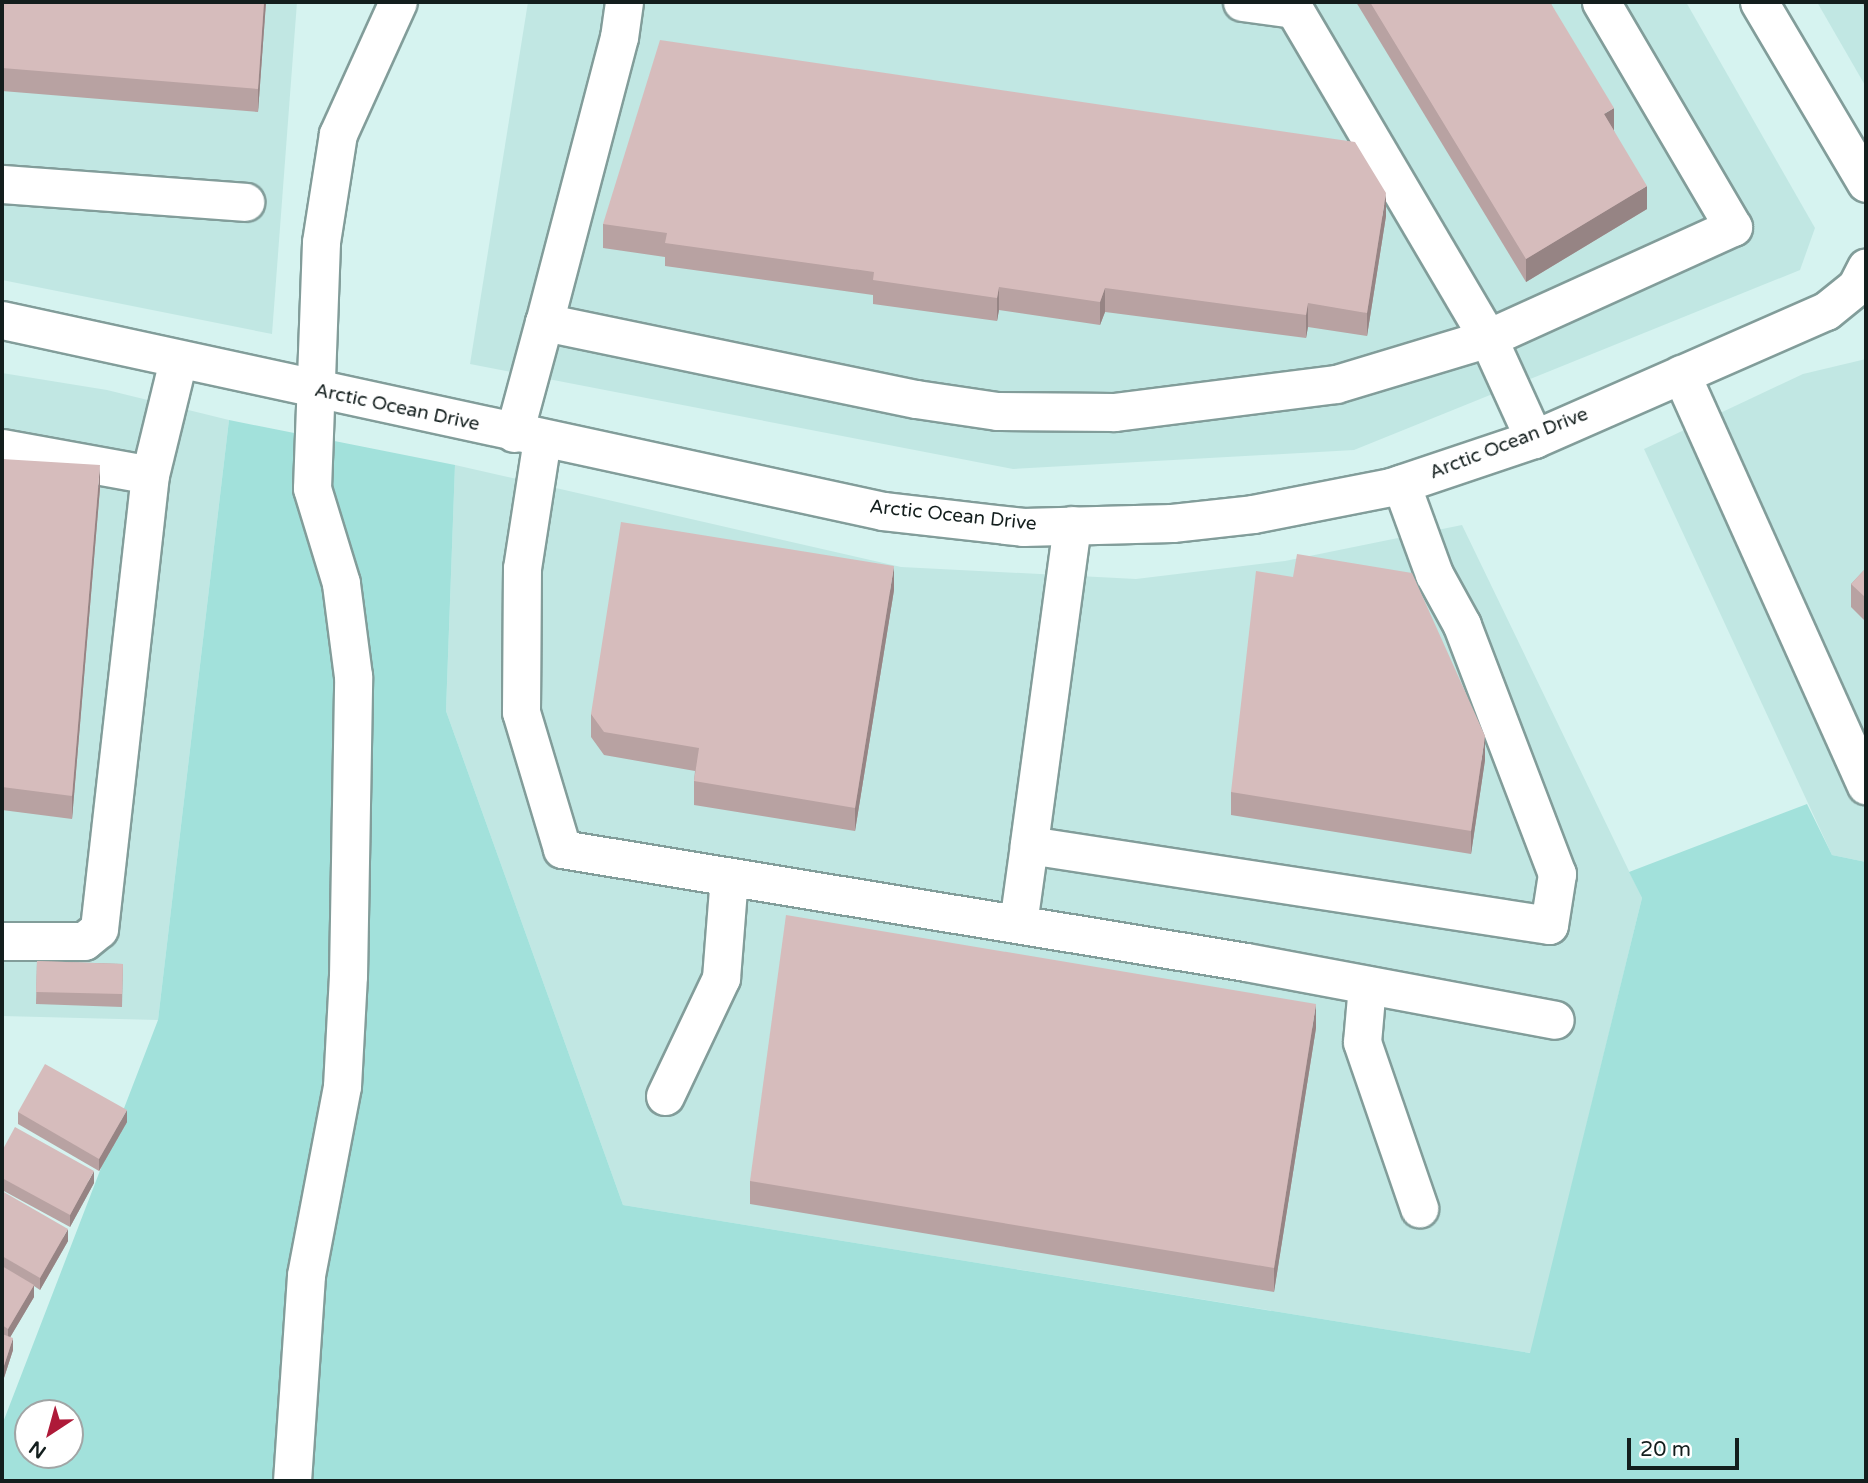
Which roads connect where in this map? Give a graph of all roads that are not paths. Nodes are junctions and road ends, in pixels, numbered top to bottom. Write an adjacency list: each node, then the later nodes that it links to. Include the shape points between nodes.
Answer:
1 (398, 2): 15 (street, via 338,134 321,242)
2 (624, 2): 11 (street, via 619,37)
3 (1242, 2): 12 (street, via 1294,9)
4 (1601, 2): 12 (street, via 1733,227)
5 (1759, 2): 6 (street)
6 (1863, 175)
7 (2, 184): 8 (street)
8 (245, 202)
9 (1866, 267): 14 (street, Arctic Ocean Drive, via 1856,287 1826,310)
10 (2, 320): 13 (street, Arctic Ocean Drive)
11 (544, 322): 12 (street, via 915,399 997,411 1114,412 1336,384); 16 (street)
12 (1488, 338): 17 (street)
13 (178, 360): 15 (street, Arctic Ocean Drive); 19 (street)
14 (1682, 374): 17 (street, Arctic Ocean Drive); 22 (street)
15 (316, 391): 16 (street, Arctic Ocean Drive); 31 (street, via 312,488 341,583 354,676 348,976 342,1086 306,1275)
16 (528, 436): 21 (street, Arctic Ocean Drive, via 883,511 1023,527); 24 (street, via 521,712 562,849)
17 (1534, 439): 20 (street, Arctic Ocean Drive)
18 (2, 448): 19 (street)
19 (150, 475): 26 (street, via 99,929 84,941)
20 (1401, 484): 21 (street, Arctic Ocean Drive, via 1253,514 1172,523); 23 (street, via 1434,574 1462,625 1557,874 1549,925)
21 (1072, 525): 23 (street)
22 (1866, 785)
23 (1029, 845): 25 (street)
24 (729, 877): 25 (street); 29 (street, via 721,978)
25 (1018, 924): 27 (street)
26 (2, 941)
27 (1367, 985): 28 (street); 30 (street, via 1362,1042)
28 (1555, 1020)
29 (665, 1096)
30 (1419, 1208)
31 (292, 1481)

